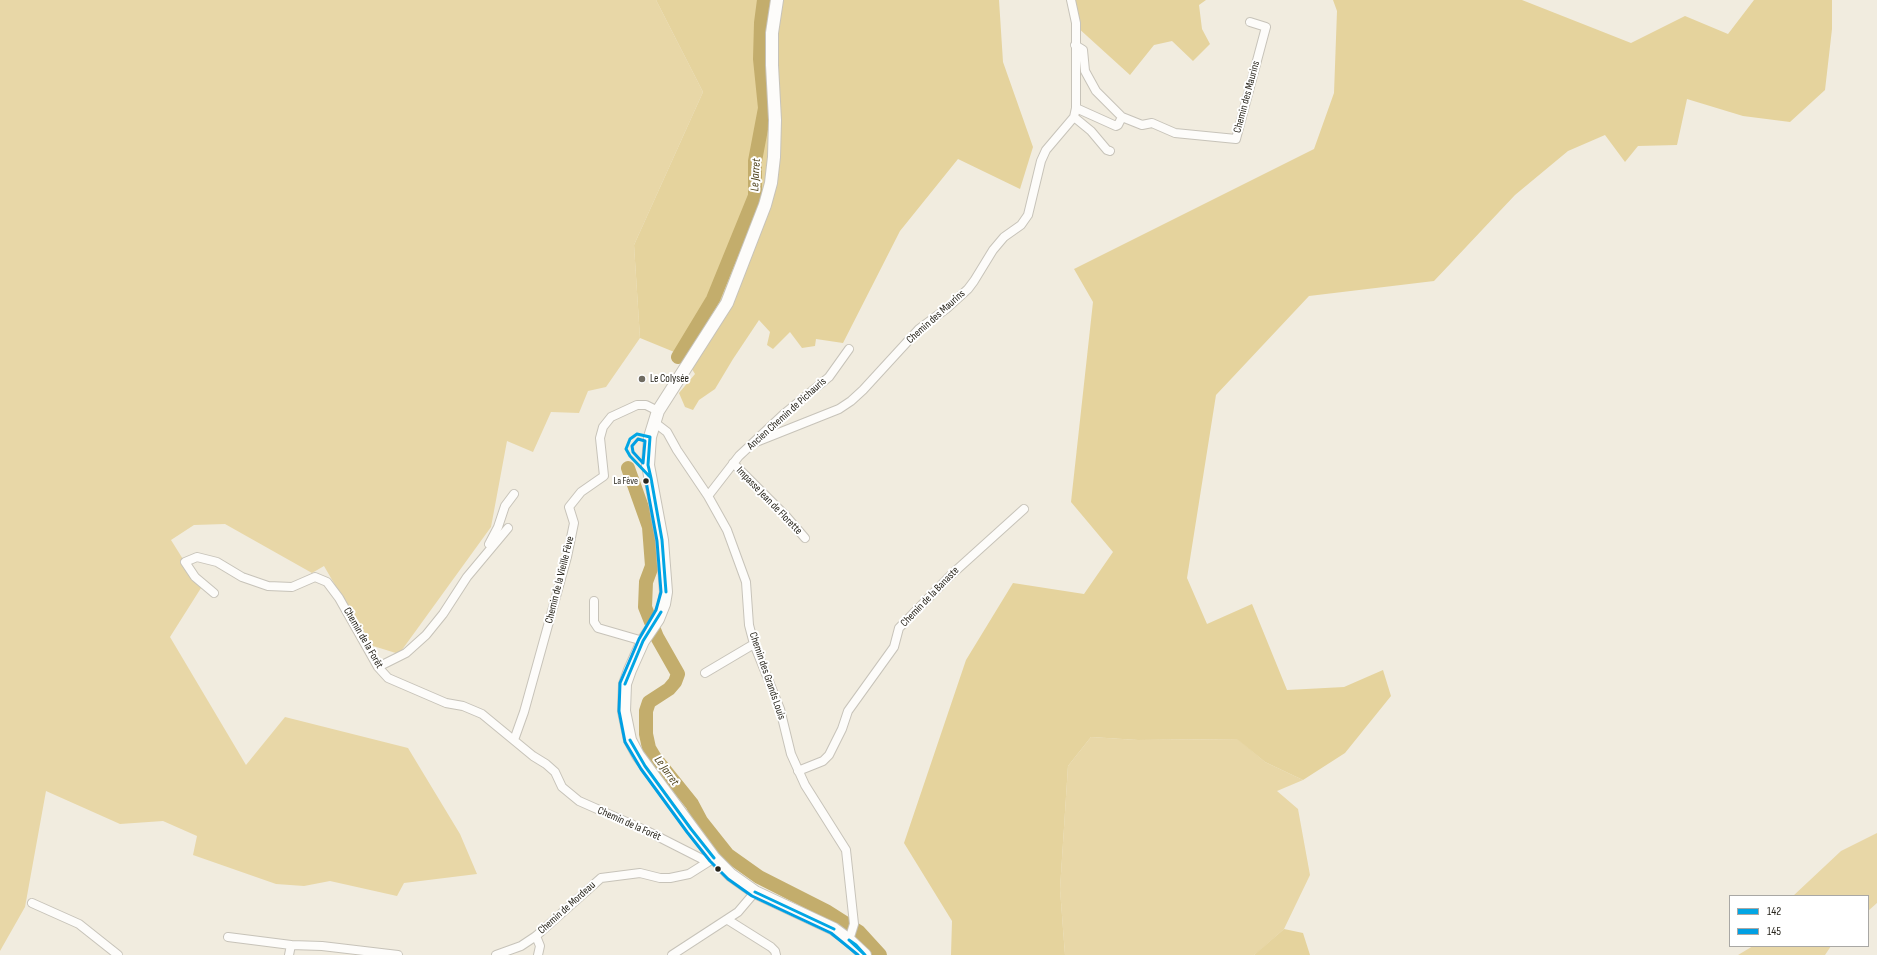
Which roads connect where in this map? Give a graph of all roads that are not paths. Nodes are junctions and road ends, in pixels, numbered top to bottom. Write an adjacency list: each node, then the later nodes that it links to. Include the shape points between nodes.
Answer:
1 (777, 0): 10 (main road, via 772,33 774,157 765,205 727,303)
2 (1071, 0): 4 (street, via 1076,23)
3 (1250, 22): 7 (street, Chemin des Maurins, via 1266,27 1236,139 1175,133 1152,123 1142,125)
4 (1075, 45): 5 (street); 7 (street, via 1083,50 1086,71 1093,86)
5 (1076, 108): 6 (street); 7 (street, via 1116,126)
6 (1074, 117): 8 (street, via 1091,131 1106,150); 11 (street, Chemin des Maurins, via 1050,143 1041,160 1028,215 1021,225 993,250 968,289 919,329 851,401)
7 (1122, 117)
8 (1110, 151)
9 (850, 349): 11 (street, Ancien Chemin de Pichauris, via 828,377 785,413)
10 (656, 417): 14 (street, Chemin des Grands Louis); 21 (main road, via 650,437 648,465 666,577 664,604); 25 (street, Chemin de la Vieille Fève, via 646,404 625,410 606,422 602,432 604,476 581,492 569,507 574,523 568,558)
11 (756, 442): 12 (street, Ancien Chemin de Pichauris)
12 (733, 463): 14 (street, Ancien Chemin de Pichauris); 17 (street, Impasse Jean de Florette)
13 (514, 494): 18 (street, via 505,506)
14 (708, 496): 22 (street, Chemin des Grands Louis, via 727,530 746,582 749,625)
15 (1024, 509): 26 (street, Chemin de la Banaste, via 952,574 899,628 894,647 848,711 829,755 823,761)
16 (508, 528): 18 (street)
17 (805, 538)
18 (484, 556): 23 (street, via 426,635 406,653)
19 (214, 593): 23 (street, Chemin de la Forêt, via 195,577 185,562 197,557 217,562 242,577 268,586 292,587 315,577 327,582 339,598)
20 (594, 601): 21 (street, via 594,622 598,628)
21 (646, 637): 27 (main road, via 625,684 624,710 630,740)
22 (754, 644): 24 (street); 26 (street, Chemin des Grands Louis, via 780,709)
23 (378, 667): 25 (street, Chemin de la Forêt, via 388,678 446,703 463,706 482,714)
24 (705, 673)
25 (514, 740): 27 (street, Chemin de la Forêt, via 555,772 562,787 579,801)
26 (798, 771): 32 (street, Chemin des Grands Louis, via 846,850 854,924)
27 (711, 860): 28 (main road); 31 (street, Chemin de Mordeau, via 689,874 670,878 640,873 601,878)
28 (755, 892): 30 (street); 32 (main road)
29 (32, 903): 35 (street, via 79,924)
30 (728, 920): 40 (street); 41 (street, via 771,947)
31 (536, 936): 38 (street, Chemin de Mordeau, via 521,946); 39 (street, via 540,946)
32 (850, 936): 42 (main road)
33 (228, 937): 34 (street)
34 (291, 945): 36 (street); 37 (street)
35 (118, 955)
36 (289, 955)
37 (396, 955)
38 (496, 955)
39 (538, 955)
40 (672, 955)
41 (776, 955)
42 (865, 955)

